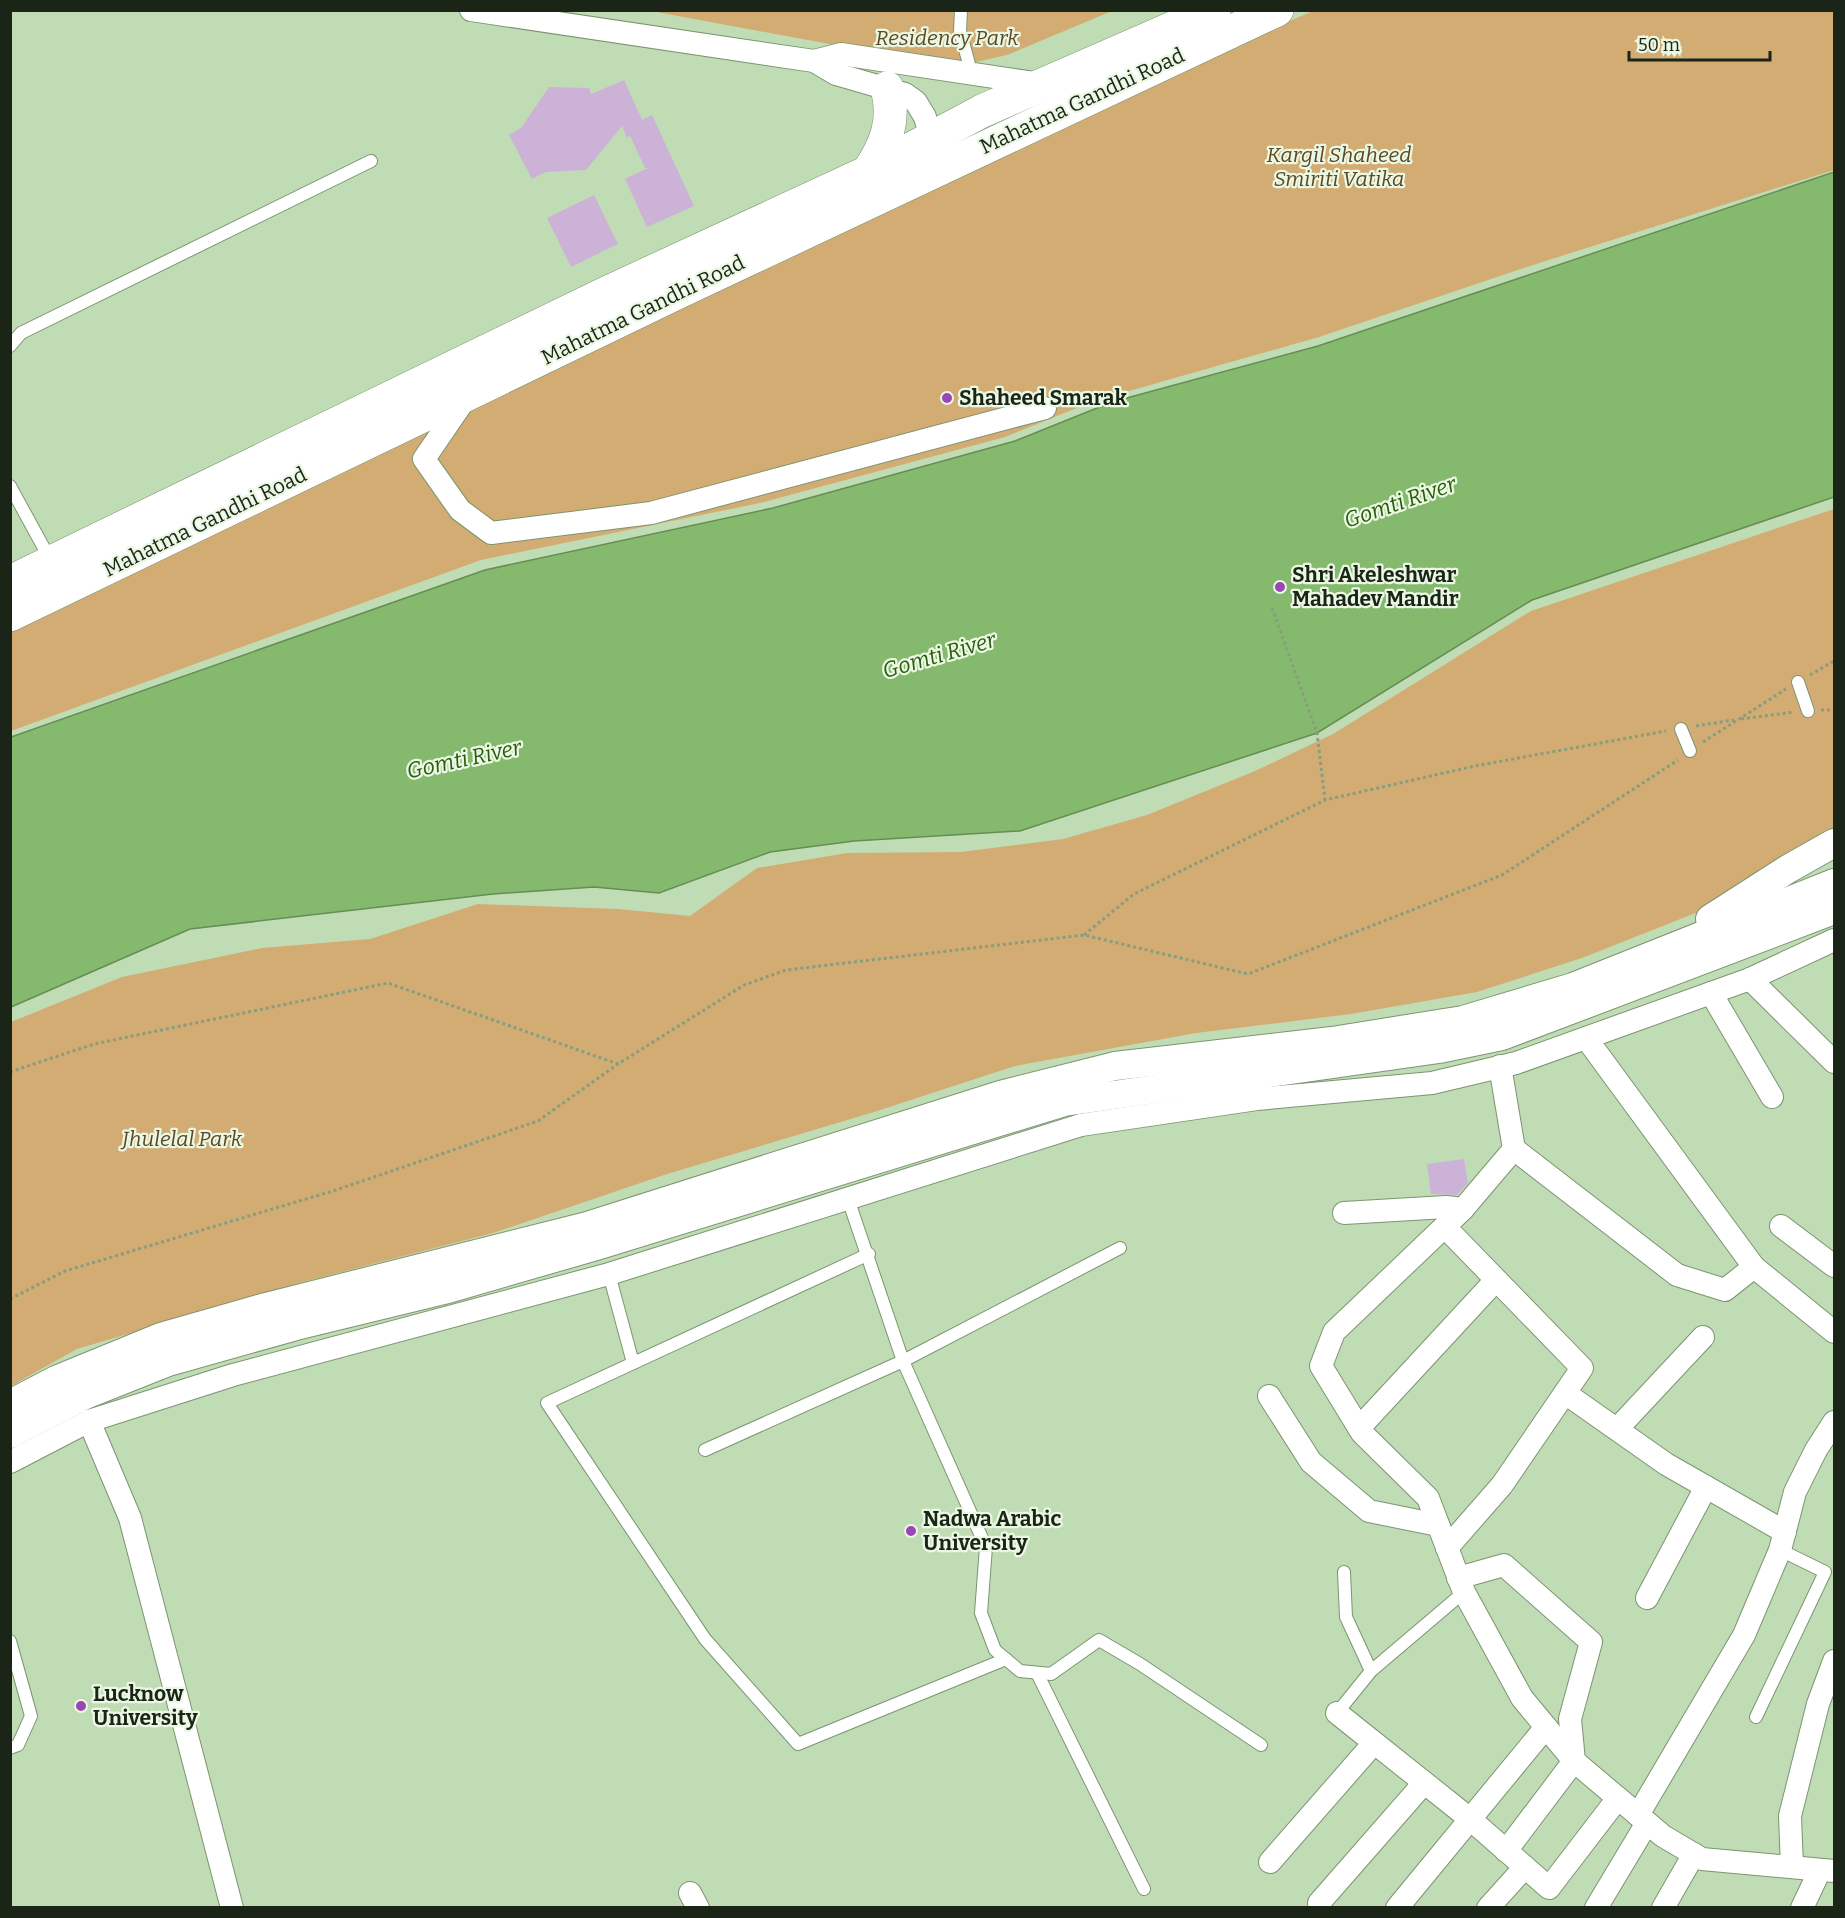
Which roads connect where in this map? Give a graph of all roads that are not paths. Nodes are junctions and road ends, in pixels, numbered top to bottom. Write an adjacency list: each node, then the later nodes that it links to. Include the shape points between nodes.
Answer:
1 (471, 10): 5 (street)
2 (961, 10): 6 (lane, via 960,31)
3 (1214, 10): 7 (main road, Mahatma Gandhi Road)
4 (1277, 10): 13 (main road, Mahatma Gandhi Road)
5 (814, 61): 6 (street, via 841,54); 8 (street, via 836,74)
6 (972, 75): 7 (street)
7 (1041, 84): 9 (main road, Mahatma Gandhi Road)
8 (887, 88): 9 (street, via 916,102); 11 (main road, via 891,120 887,137)
9 (931, 138): 11 (main road, Mahatma Gandhi Road)
10 (371, 161): 12 (lane, via 21,333)
11 (868, 172): 16 (main road, Mahatma Gandhi Road, via 604,294)
12 (10, 346)
13 (468, 395): 14 (street, via 424,459 460,510 491,533 651,513); 16 (main road, Mahatma Gandhi Road)
14 (1045, 408)
15 (10, 486): 16 (lane)
16 (57, 576): 17 (main road, Mahatma Gandhi Road); 18 (main road, Mahatma Gandhi Road)
17 (10, 582)
18 (10, 615)
19 (1798, 682): 20 (lane)
20 (1808, 711)
21 (1680, 729): 22 (lane)
22 (1690, 751)
23 (1834, 843): 27 (street)
24 (1834, 883): 27 (street)
25 (1834, 910): 57 (street, via 1502,1036 1439,1049 1064,1102 444,1290 168,1362 85,1395)
26 (1834, 939): 28 (street)
27 (1658, 953): 52 (street, via 1573,987 1463,1020 1332,1041 1115,1066 1000,1095 587,1226 160,1337 56,1380)
28 (1750, 979): 29 (street); 31 (street)
29 (1712, 993): 30 (street); 33 (street)
30 (1586, 1038): 32 (street); 43 (street)
31 (1834, 1062)
32 (1500, 1066): 34 (street); 35 (street, via 1432,1083 1257,1099 1091,1124)
33 (1772, 1097)
34 (1514, 1149): 36 (street); 43 (street, via 1677,1275 1725,1290)
35 (848, 1199): 41 (lane); 44 (street)
36 (1463, 1209): 37 (street); 39 (street)
37 (1344, 1213)
38 (1781, 1226): 42 (street)
39 (1445, 1227): 45 (street); 55 (street, via 1334,1332 1321,1366)
40 (1120, 1248): 48 (lane)
41 (868, 1254): 48 (lane); 49 (lane)
42 (1834, 1266)
43 (1754, 1267): 46 (street)
44 (609, 1274): 49 (lane); 53 (street, via 233,1375)
45 (1496, 1280): 50 (street, via 1582,1368); 55 (street)
46 (1834, 1332)
47 (1704, 1337): 56 (street)
48 (903, 1361): 58 (lane); 68 (lane, via 986,1547 981,1613 995,1650)
49 (633, 1363): 68 (lane, via 547,1403 705,1639 798,1744)
50 (1565, 1393): 56 (street); 63 (street, via 1502,1485)
51 (1269, 1396): 61 (street, via 1311,1462 1369,1511)
52 (10, 1404)
53 (89, 1421): 59 (street); 91 (street, via 130,1518)
54 (1834, 1422): 62 (street, via 1795,1492)
55 (1359, 1428): 61 (street, via 1428,1498)
56 (1617, 1429): 60 (street)
57 (10, 1434)
58 (705, 1450)
59 (10, 1462)
60 (1706, 1487): 62 (street); 66 (street)
61 (1438, 1525): 63 (street)
62 (1783, 1541): 73 (lane, via 1826,1572); 82 (street, via 1744,1635)
63 (1447, 1548): 65 (street)
64 (1344, 1572): 70 (lane, via 1346,1617)
65 (1461, 1585): 70 (lane); 74 (street, via 1522,1698); 78 (street, via 1504,1565 1591,1642 1570,1719)
66 (1647, 1598)
67 (10, 1641): 77 (lane, via 31,1716 18,1745)
68 (1006, 1659): 71 (lane, via 1020,1671)
69 (1834, 1661): 87 (street, via 1818,1704 1790,1816)
70 (1371, 1671): 72 (lane)
71 (1037, 1673): 76 (lane, via 1051,1674 1099,1640); 89 (lane)
72 (1337, 1713): 75 (street)
73 (1756, 1717)
74 (1546, 1727): 78 (street); 81 (street)
75 (1374, 1743): 79 (street); 85 (street)
76 (1261, 1745)
77 (10, 1748)
78 (1574, 1761): 80 (street); 83 (street)
79 (1424, 1783): 81 (street); 90 (street)
80 (1618, 1798): 82 (street); 86 (street, via 1548,1888)
81 (1470, 1819): 83 (street); 92 (street)
82 (1642, 1819): 84 (street); 94 (street)
83 (1506, 1851): 86 (street)
84 (1694, 1854): 87 (street, via 1702,1859); 95 (street)
85 (1270, 1862)
86 (1525, 1867): 93 (street)
87 (1792, 1867): 88 (street)
88 (1827, 1870): 96 (street)
89 (1144, 1889)
90 (1319, 1902)
91 (232, 1908)
92 (1397, 1908)
93 (1488, 1908)
94 (1596, 1908)
95 (1663, 1908)
96 (1803, 1908)

